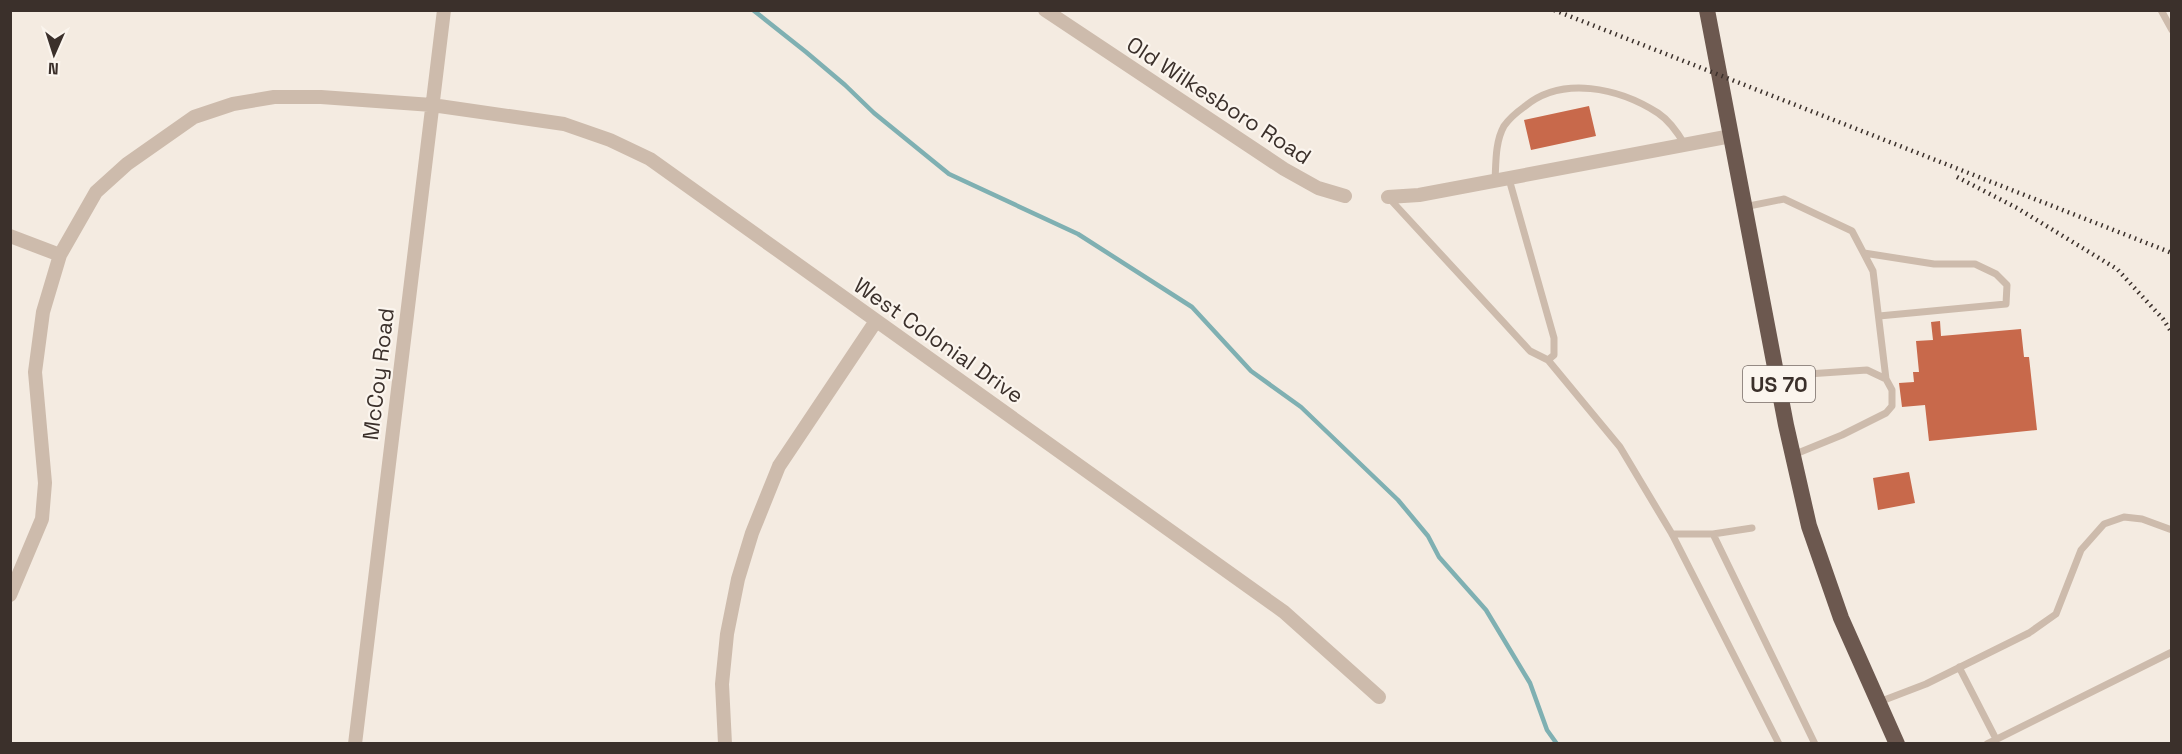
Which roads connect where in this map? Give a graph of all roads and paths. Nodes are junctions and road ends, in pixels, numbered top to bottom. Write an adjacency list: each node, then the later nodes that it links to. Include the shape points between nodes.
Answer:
1 (444, 10): 6 (street, McCoy Road)
2 (1045, 10): 11 (street, Old Wilkesboro Road, via 1284,169 1318,188)
3 (1707, 10): 7 (highway, US 70)
4 (2161, 10): 5 (lane)
5 (2172, 30)
6 (432, 105): 16 (street, West Colonial Drive, via 274,97 233,104 194,117 96,192); 18 (street, West Colonial Drive, via 564,124 650,159); 33 (street, McCoy Road)
7 (1731, 136): 8 (street); 13 (highway, US 70)
8 (1685, 145): 9 (street); 10 (lane, via 1659,114 1619,95 1580,87 1546,93 1532,100 1502,130)
9 (1509, 179): 10 (street); 19 (lane, via 1554,338 1554,355)
10 (1495, 181): 12 (street)
11 (1345, 196)
12 (1388, 197): 19 (lane, via 1530,351)
13 (1744, 207): 15 (lane, via 1784,199 1852,231); 20 (highway, US 70)
14 (10, 236): 16 (street)
15 (1864, 253): 17 (lane, via 1874,271); 17 (lane, via 1934,264 1975,264 1996,274 2007,285 2006,304)
16 (60, 255): 27 (street, West Colonial Drive, via 43,312 35,372 45,483 42,519)
17 (1879, 316): 21 (lane)
18 (876, 321): 30 (street, West Colonial Drive, via 1284,612); 34 (street, via 779,466 752,533 727,634 722,684)
19 (1548, 360): 25 (lane, via 1620,447)
20 (1777, 376): 21 (lane, via 1867,370); 22 (highway, US 70)
21 (1886, 379): 22 (lane, via 1892,390 1892,406 1886,413)
22 (1793, 455): 31 (highway, US 70, via 1809,526 1840,618)
23 (1752, 528): 26 (lane)
24 (2172, 530): 29 (lane, via 2124,517 2104,524 2081,550 2056,614 2029,633)
25 (1672, 534): 26 (lane); 35 (lane)
26 (1713, 534): 36 (lane)
27 (10, 595)
28 (2172, 652): 32 (lane)
29 (1959, 667): 31 (lane); 32 (lane)
30 (1379, 697)
31 (1878, 702): 37 (highway, US 70)
32 (1996, 739): 38 (lane)
33 (355, 744)
34 (725, 744)
35 (1779, 744)
36 (1815, 744)
37 (1897, 744)
38 (1987, 744)

